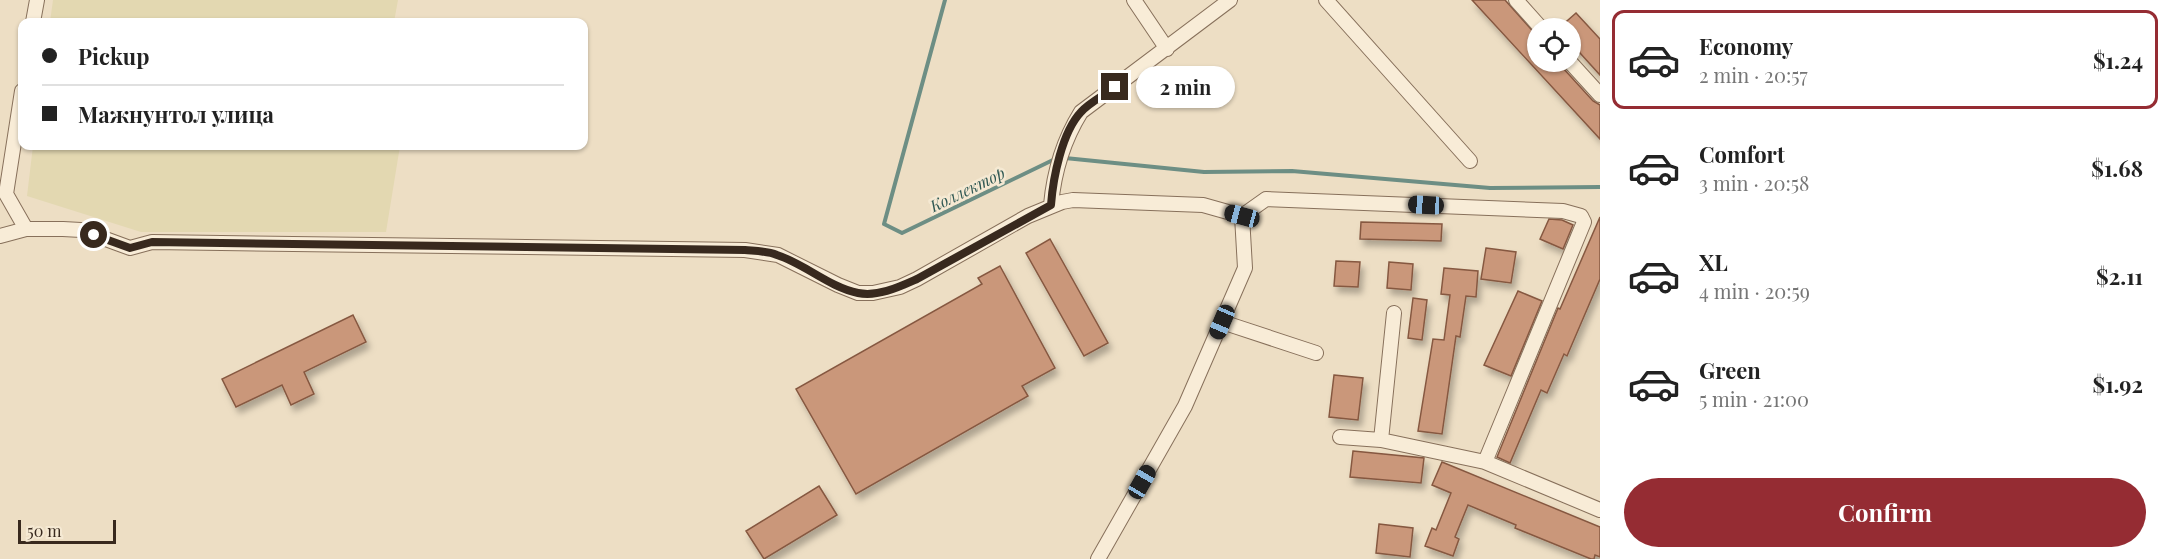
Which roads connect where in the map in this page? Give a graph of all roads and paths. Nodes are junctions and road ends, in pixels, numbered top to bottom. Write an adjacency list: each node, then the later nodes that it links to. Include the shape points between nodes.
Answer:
1 (37, 0): 6 (street)
2 (1134, 0): 8 (street)
3 (1230, 0): 8 (street)
4 (1326, 0): 12 (street)
5 (1516, 0): 7 (street)
6 (34, 18)
7 (1532, 18)
8 (1167, 49): 13 (street, via 1081,112 1060,157)
9 (1579, 72): 10 (street)
10 (1600, 95)
11 (18, 117): 15 (street, via 6,194)
12 (1470, 161)
13 (1051, 205): 14 (street, via 1073,200 1203,205); 15 (street, via 917,279 873,293 858,293 778,255 745,250 152,242 130,248 81,230)
14 (1242, 216): 18 (street, via 1245,268); 22 (street, via 1266,199 1563,211 1581,216 1584,222)
15 (26, 229): 16 (street)
16 (0, 236)
17 (1394, 314): 21 (street)
18 (1222, 322): 19 (street); 24 (street, via 1185,406)
19 (1316, 353)
20 (1340, 437): 21 (street)
21 (1382, 440): 22 (street)
22 (1485, 462): 23 (street)
23 (1600, 510)
24 (1100, 558)

